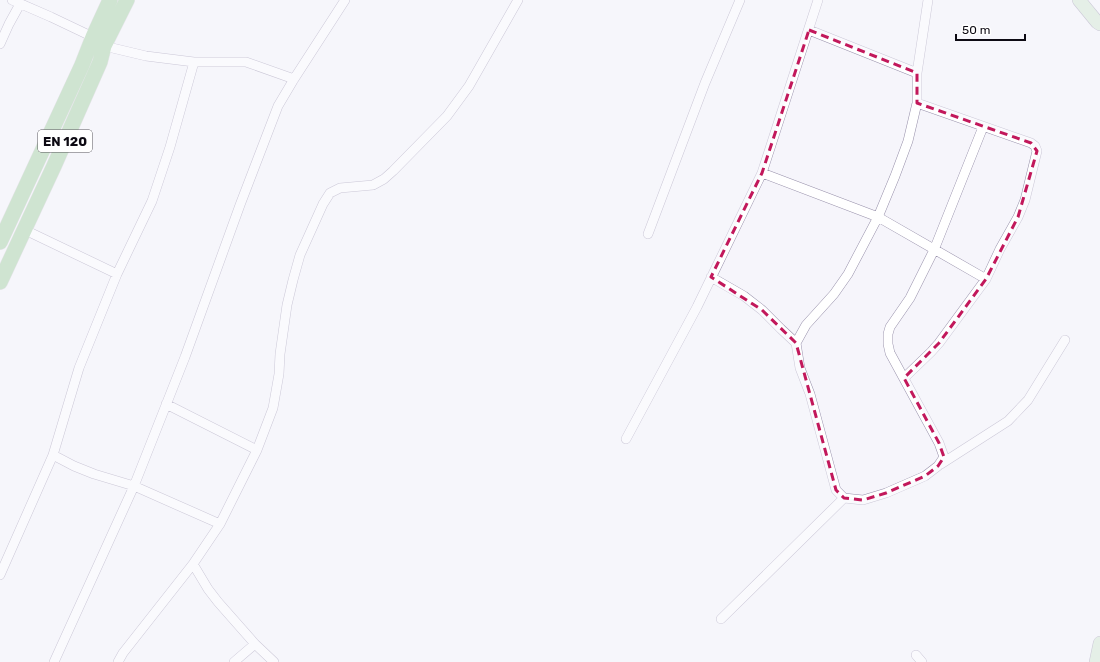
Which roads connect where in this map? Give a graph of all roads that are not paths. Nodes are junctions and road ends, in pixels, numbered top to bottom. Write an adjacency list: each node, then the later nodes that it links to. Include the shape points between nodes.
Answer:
1 (110, 0): 12 (main road, EN 120)
2 (127, 0): 12 (main road, EN 120)
3 (345, 0): 16 (street)
4 (518, 0): 36 (street, via 469,86 447,116 384,179 373,185 340,188 326,198 300,255 293,280 287,305 273,408)
5 (740, 0): 25 (street, via 705,83)
6 (818, 0): 11 (street)
7 (928, 0): 15 (street)
8 (1079, 0): 10 (street)
9 (16, 2): 12 (street); 13 (street)
10 (1100, 24)
11 (809, 30): 15 (street); 21 (street)
12 (98, 42): 14 (street, via 146,56); 19 (main road, EN 120, via 82,65); 20 (main road, EN 120, via 100,62)
13 (0, 44)
14 (194, 62): 16 (street, via 246,62); 27 (street, via 152,201)
15 (917, 73): 17 (street)
16 (294, 79): 34 (street, via 278,106)
17 (917, 103): 18 (street); 22 (street, via 905,148)
18 (983, 127): 26 (street); 29 (street, via 1031,143 1037,151 1025,200)
19 (38, 162): 20 (main road); 24 (main road, EN 120)
20 (54, 166): 23 (main road, EN 120)
21 (762, 173): 22 (street); 28 (street)
22 (878, 217): 26 (street); 32 (street, via 848,274 806,325)
23 (25, 230): 27 (street); 30 (main road, EN 120)
24 (1, 234)
25 (648, 234)
26 (934, 250): 29 (street); 33 (street, via 910,298 888,334 890,353)
27 (117, 274): 37 (street, via 79,368)
28 (711, 277): 32 (street, via 756,305); 35 (street)
29 (986, 279): 33 (street, via 939,343)
30 (0, 282)
31 (1065, 340): 38 (street, via 1028,400 1008,421)
32 (796, 343): 40 (street, via 800,368 810,394 836,490)
33 (904, 378): 38 (street, via 939,443 944,457)
34 (166, 404): 36 (street); 39 (street)
35 (626, 439)
36 (257, 450): 41 (street)
37 (53, 455): 39 (street, via 94,474); 43 (street)
38 (938, 466): 40 (street, via 925,476 886,493 863,500)
39 (134, 486): 41 (street); 48 (street)
40 (844, 498): 44 (street)
41 (220, 524): 42 (street)
42 (193, 564): 46 (street, via 218,602); 49 (street)
43 (0, 575)
44 (721, 619)
45 (1100, 643): 53 (street)
46 (255, 644): 50 (street); 51 (street)
47 (916, 655): 52 (street)
48 (54, 662)
49 (118, 662)
50 (234, 662)
51 (274, 662)
52 (922, 662)
53 (1096, 662)

